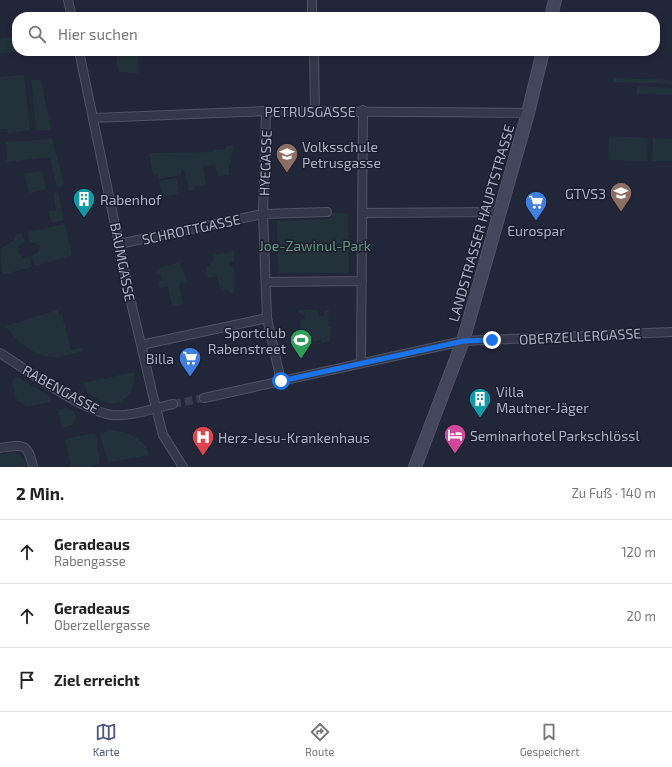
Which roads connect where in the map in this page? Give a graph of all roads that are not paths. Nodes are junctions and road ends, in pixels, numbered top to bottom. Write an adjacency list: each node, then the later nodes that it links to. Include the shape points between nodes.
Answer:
1 (68, 0): 4 (street)
2 (312, 0): 5 (street)
3 (555, 0): 6 (main road)
4 (71, 12)
5 (312, 12)
6 (552, 12)
7 (80, 56): 14 (street, BAUMGASSE)
8 (314, 56): 12 (street)
9 (542, 56): 13 (main road, LANDSTRASSER HAUPTSTRASSE)
10 (363, 110): 12 (street, PETRUSGASSE); 13 (street, PETRUSGASSE); 17 (street)
11 (266, 111): 12 (street, PETRUSGASSE); 14 (street, PETRUSGASSE); 18 (street, HYEGASSE)
12 (315, 111)
13 (528, 112): 16 (main road, LANDSTRASSER HAUPTSTRASSE)
14 (93, 118): 19 (street, BAUMGASSE)
15 (327, 212): 18 (street, SCHROTTGASSE)
16 (500, 212): 17 (street); 24 (main road, LANDSTRASSER HAUPTSTRASSE)
17 (362, 213): 20 (street)
18 (263, 214): 19 (street, SCHROTTGASSE); 21 (street, HYEGASSE)
19 (119, 244): 25 (street, BAUMGASSE)
20 (362, 281): 21 (street); 27 (street)
21 (266, 282): 22 (street)
22 (267, 318): 25 (street); 28 (street)
23 (672, 332): 24 (street, OBERZELLERGASSE)
24 (464, 341): 27 (street); 35 (main road, LANDSTRASSER HAUPTSTRASSE)
25 (141, 345): 31 (street, BAUMGASSE)
26 (0, 353): 31 (street, RABENGASSE, via 76,400 105,413 120,415)
27 (361, 363): 28 (street)
28 (281, 381): 29 (street)
29 (204, 398)
30 (172, 404): 31 (street, RABENGASSE)
31 (156, 408): 34 (street, BAUMGASSE, via 163,435)
32 (0, 448): 33 (street, via 24,446 30,452)
33 (34, 467)
34 (183, 467)
35 (415, 467)

